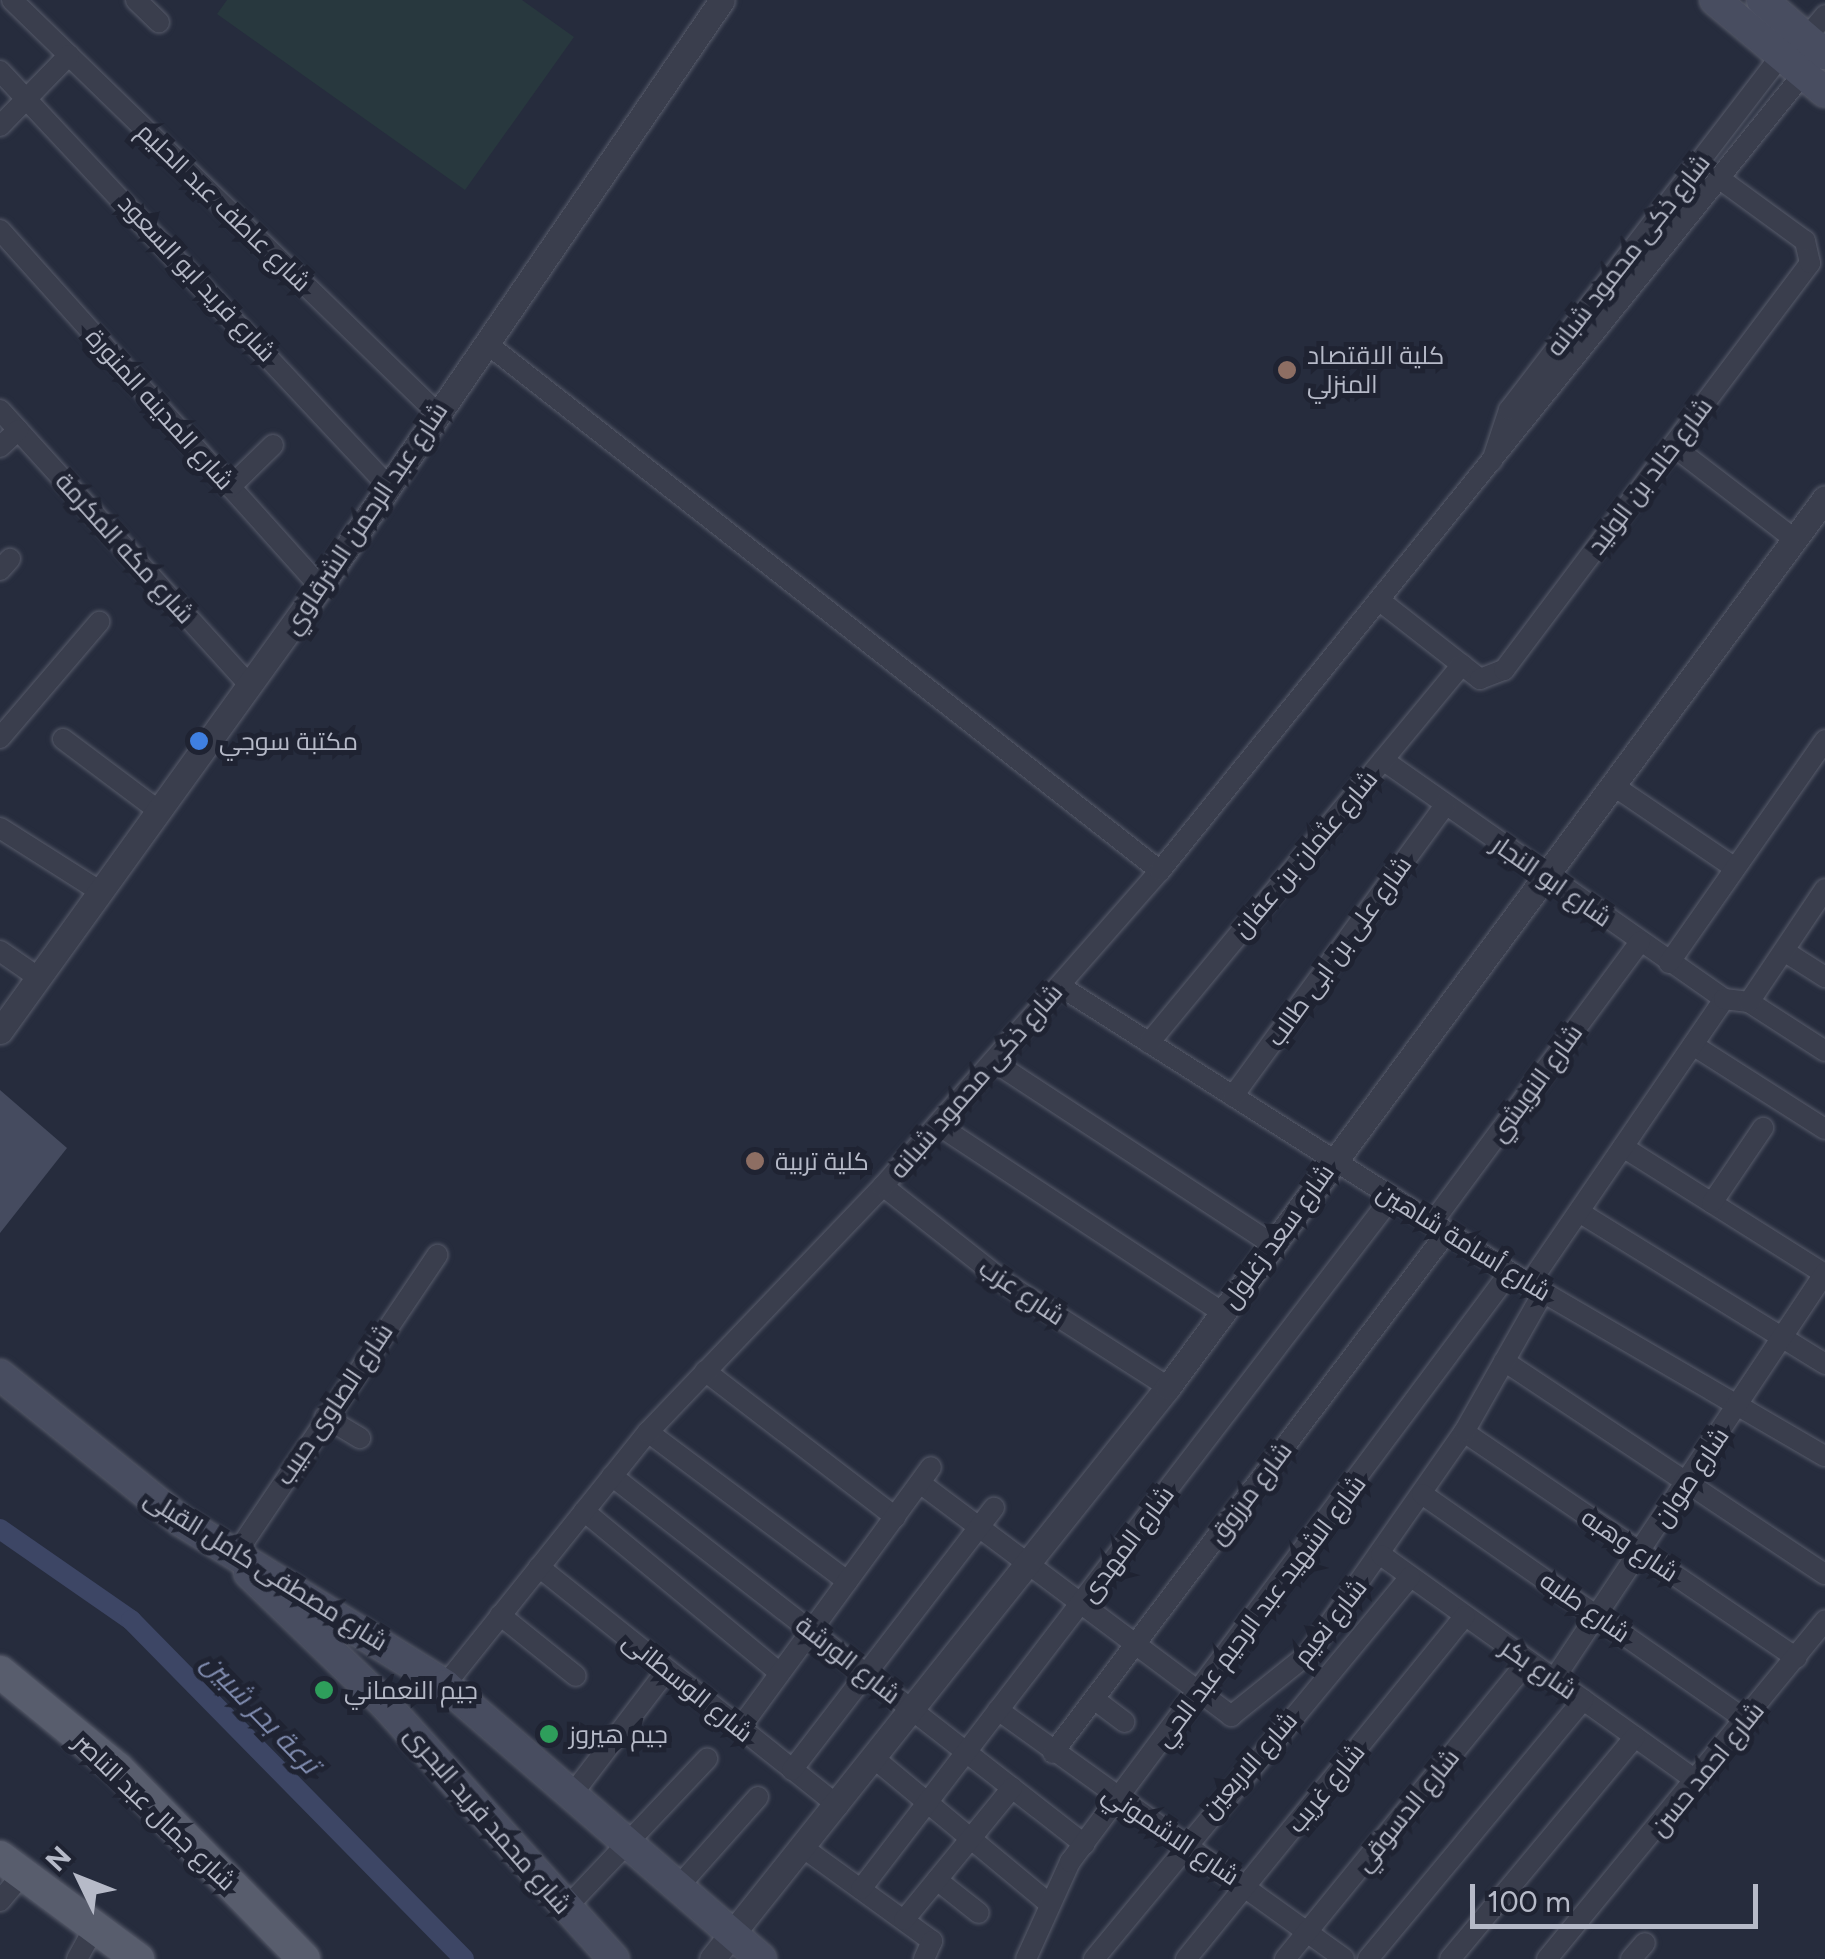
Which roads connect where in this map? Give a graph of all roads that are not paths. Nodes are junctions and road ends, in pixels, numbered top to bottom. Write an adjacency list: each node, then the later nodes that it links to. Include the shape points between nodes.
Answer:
1 (12, 0): 7 (street, شارع عاطف عبد الحليم)
2 (136, 0): 6 (street)
3 (722, 0): 14 (street, شارع عبد الرحمن الشرقاوي)
4 (1715, 0): 8 (main road)
5 (1762, 0): 8 (main road)
6 (159, 22)
7 (69, 55): 10 (street); 16 (street, شارع عاطف عبد الحليم)
8 (1811, 55): 12 (street, شارع ذكى محمود شبانه); 21 (street, شارع ذكى محمود شبانه, via 1509,410)
9 (0, 72): 10 (street, شارع فريد ابو السعود)
10 (26, 98): 11 (street); 22 (street, شارع فريد ابو السعود)
11 (0, 126)
12 (1724, 182): 19 (street, شارع خالد بن الوليد, via 1805,241 1812,258); 21 (street, شارع ذكى محمود شبانه)
13 (0, 230): 23 (street, شارع المدينه المنورة)
14 (486, 343): 16 (street, شارع عبد الرحمن الشرقاوي); 40 (street)
15 (0, 410): 17 (street, شارع مكه المكرمة)
16 (437, 413): 22 (street, شارع عبد الرحمن الشرقاوي)
17 (18, 430): 20 (street); 30 (street, شارع مكه المكرمة)
18 (274, 445): 23 (street)
19 (1674, 446): 25 (street); 29 (street, شارع خالد بن الوليد, via 1504,670 1480,678)
20 (0, 448)
21 (1492, 463): 27 (street, شارع ذكى محمود شبانه)
22 (389, 487): 26 (street, شارع عبد الرحمن الشرقاوي)
23 (230, 488): 26 (street, شارع المدينه المنورة)
24 (1825, 498): 25 (street, شارع سعد زغلول)
25 (1794, 540): 35 (street, شارع سعد زغلول)
26 (320, 588): 30 (street, شارع عبد الرحمن الشرقاوي)
27 (1384, 604): 29 (street); 40 (street, شارع ذكى محمود شبانه)
28 (99, 622): 31 (street)
29 (1462, 665): 34 (street, شارع عثمان بن عفان)
30 (250, 686): 37 (street, شارع عبد الرحمن الشرقاوي)
31 (0, 738)
32 (63, 739): 37 (street)
33 (1825, 740): 39 (street)
34 (1383, 760): 36 (street, شارع ابو النجار); 54 (street, شارع عثمان بن عفان)
35 (1614, 786): 39 (street); 41 (street, شارع سعد زغلول)
36 (1445, 805): 41 (street, شارع ابو النجار); 58 (street, شارع على بن ابى طالب)
37 (159, 811): 43 (street, شارع عبد الرحمن الشرقاوي)
38 (0, 828): 43 (street)
39 (1735, 868): 47 (street)
40 (1160, 871): 50 (street, شارع ذكى محمود شبانه)
41 (1546, 878): 44 (street, شارع ابو النجار); 63 (street, شارع سعد زغلول)
42 (1825, 889): 46 (street)
43 (101, 892): 49 (street, شارع عبد الرحمن الشرقاوي)
44 (1640, 942): 47 (street, شارع ابو النجار); 68 (street, شارع النويشي)
45 (0, 951): 49 (street)
46 (1784, 951): 48 (street); 52 (street)
47 (1669, 962): 51 (street, شارع ابو النجار)
48 (1825, 976)
49 (38, 978): 53 (street, شارع عبد الرحمن الشرقاوي)
50 (1060, 986): 54 (street, شارع أسامة شاهين); 57 (street, شارع ذكى محمود شبانه)
51 (1724, 999): 52 (street); 55 (street)
52 (1749, 1002): 56 (street)
53 (0, 1031)
54 (1149, 1042): 58 (street, شارع أسامة شاهين)
55 (1692, 1045): 61 (street); 62 (street)
56 (1825, 1052)
57 (994, 1062): 59 (street, شارع ذكى محمود شبانه); 69 (street)
58 (1232, 1096): 63 (street, شارع أسامة شاهين)
59 (938, 1124): 64 (street, شارع ذكى محمود شبانه); 74 (street)
60 (1763, 1128): 66 (street)
61 (1825, 1129)
62 (1623, 1147): 66 (street); 67 (street)
63 (1333, 1159): 65 (street, شارع أسامة شاهين); 69 (street, شارع سعد زغلول)
64 (883, 1186): 78 (street, شارع ذكى محمود شبانه); 80 (street, شارع عزب, via 1007,1284)
65 (1392, 1197): 68 (street, شارع أسامة شاهين); 102 (street, شارع المهدى)
66 (1712, 1203): 72 (street)
67 (1578, 1212): 73 (street); 75 (street)
68 (1440, 1228): 71 (street, شارع أسامة شاهين); 108 (street, شارع مرزوق)
69 (1272, 1244): 74 (street, شارع سعد زغلول)
70 (437, 1255): 82 (street, شارع الصاوى حبيب)
71 (1510, 1272): 73 (street, شارع أسامة شاهين); 118 (street, شارع الشهيد عبد الرحيم عبد الحي)
72 (1825, 1273): 75 (street, شارع صوان)
73 (1536, 1289): 76 (street, شارع نعيم); 81 (street, شارع أسامة شاهين)
74 (1222, 1312): 80 (street, شارع سعد زغلول)
75 (1783, 1338): 77 (street); 81 (street, شارع صوان)
76 (1504, 1361): 84 (street, شارع نعيم); 88 (street)
77 (1825, 1364)
78 (705, 1372): 83 (street, شارع ذكى محمود شبانه); 92 (street)
79 (0, 1375): 95 (main road, شارع مصطفى كامل القبلى, via 129,1484)
80 (1168, 1387): 97 (street, شارع سعد زغلول)
81 (1740, 1404): 86 (street, شارع أسامة شاهين); 88 (street, شارع صوان)
82 (325, 1416): 85 (street); 95 (street, شارع الصاوى حبيب)
83 (648, 1432): 87 (street, شارع ذكى محمود شبانه); 101 (street)
84 (1464, 1432): 89 (street, شارع نعيم); 94 (street, شارع وهبه)
85 (360, 1438)
86 (1825, 1456)
87 (612, 1476): 91 (street, شارع ذكى محمود شبانه); 107 (street, شارع الورشة)
88 (1688, 1483): 94 (street, شارع صوان); 99 (street)
89 (1422, 1494): 96 (street, شارع نعيم); 105 (street, شارع طلبه)
90 (994, 1508): 93 (street)
91 (584, 1510): 98 (street, شارع ذكى محمود شبانه); 113 (street)
92 (895, 1517): 93 (street, شارع نعيم, via 926,1475); 101 (street)
93 (978, 1528): 97 (street, شارع نعيم); 114 (street)
94 (1641, 1553): 105 (street, شارع صوان); 109 (street, شارع وهبه)
95 (235, 1555): 117 (main road, شارع مصطفى كامل القبلى); 151 (main road, شارع محمد فريد البحرى, via 384,1703)
96 (1380, 1556): 100 (street, شارع بكر); 118 (street, شارع نعيم, via 1288,1674 1231,1716)
97 (1027, 1566): 102 (street, شارع نعيم); 122 (street, شارع سعد زغلول)
98 (539, 1567): 103 (street, شارع ذكى محمود شبانه); 111 (street, شارع الوسطانى)
99 (1825, 1574)
100 (1410, 1577): 104 (street, شارع بكر); 142 (street, شارع الاربعين)
101 (847, 1581): 107 (street)
102 (1080, 1606): 108 (street, شارع نعيم); 121 (street, شارع المهدى)
103 (500, 1616): 115 (street); 117 (street, شارع ذكى محمود شبانه)
104 (1465, 1616): 110 (street, شارع بكر); 147 (street, شارع غريب)
105 (1598, 1617): 116 (street, شارع صوان); 123 (street, شارع طلبه)
106 (1825, 1620): 109 (street, شارع احمد حسن)
107 (810, 1631): 113 (street); 114 (street, شارع الورشة)
108 (1133, 1647): 118 (street, شارع نعيم); 119 (street, شارع مرزوق)
109 (1796, 1658): 123 (street, شارع احمد حسن)
110 (1528, 1661): 116 (street, شارع بكر); 155 (street, شارع الدسوقي)
111 (667, 1670): 125 (street, شارع الوسطانى); 134 (street)
112 (0, 1672): 160 (main road, شارع جمال عبد الناصر, via 117,1768)
113 (780, 1673): 125 (street)
114 (866, 1674): 122 (street, شارع الورشة); 131 (street)
115 (576, 1676)
116 (1554, 1680): 120 (street, شارع بكر)
117 (445, 1685): 134 (main road, شارع مصطفى كامل القبلى)
118 (1198, 1697): 136 (street, شارع الشهيد عبد الرحيم عبد الحي)
119 (1094, 1699): 124 (street); 128 (street, شارع مرزوق)
120 (1583, 1700): 126 (street, شارع بكر); 169 (street)
121 (998, 1710): 127 (street, شارع المهدى); 128 (street, شارع الاشموني)
122 (913, 1711): 127 (street, شارع الورشة); 130 (street, شارع سعد زغلول)
123 (1748, 1721): 132 (street, شارع احمد حسن)
124 (1124, 1722)
125 (740, 1728): 131 (street, شارع الوسطانى)
126 (1635, 1737): 132 (street, شارع بكر); 170 (street)
127 (966, 1752): 133 (street, شارع الورشة); 137 (street, شارع المهدى)
128 (1052, 1753): 136 (street, شارع الاشموني)
129 (708, 1759): 141 (street)
130 (876, 1760): 137 (street); 138 (street, شارع سعد زغلول)
131 (792, 1770): 138 (street, شارع الوسطانى)
132 (1698, 1782): 171 (street, شارع احمد حسن)
133 (1012, 1788): 139 (street); 140 (street, شارع الورشة)
134 (574, 1792): 141 (main road, شارع مصطفى كامل القبلى)
135 (758, 1797): 146 (street)
136 (1117, 1801): 140 (street, شارع الشهيد عبد الرحيم عبد الحي); 142 (street, شارع الاشموني)
137 (927, 1803): 139 (street); 148 (street, شارع المهدى)
138 (838, 1806): 143 (street, شارع سعد زغلول)
139 (971, 1838): 145 (street); 150 (street)
140 (1084, 1844): 150 (street, شارع الشهيد عبد الرحيم عبد الحي)
141 (633, 1845): 146 (main road, شارع مصطفى كامل القبلى); 151 (street)
142 (1180, 1845): 147 (street, شارع الاشموني); 165 (street, شارع الاربعين)
143 (806, 1850): 148 (street); 156 (street, شارع سعد زغلول)
144 (12, 1864): 149 (street); 154 (main road)
145 (937, 1880): 152 (street); 153 (street)
146 (679, 1886): 156 (main road, شارع مصطفى كامل القبلى)
147 (1246, 1886): 155 (street, شارع الاشموني); 166 (street, شارع غريب)
148 (860, 1889): 153 (street)
149 (0, 1901)
150 (1047, 1902): 164 (street, شارع الشهيد عبد الرحيم عبد الحي)
151 (566, 1909): 161 (main road, شارع محمد فريد البحرى)
152 (979, 1913)
153 (904, 1920): 157 (street)
154 (95, 1927): 158 (street); 159 (main road)
155 (1309, 1931): 167 (street, شارع الدسوقي); 168 (street, شارع الاشموني)
156 (737, 1937): 162 (street, شارع سعد زغلول); 163 (main road, شارع مصطفى كامل القبلى)
157 (928, 1951)
158 (77, 1959)
159 (138, 1959)
160 (304, 1959)
161 (614, 1959)
162 (712, 1959)
163 (761, 1959)
164 (1026, 1959)
165 (1094, 1959)
166 (1186, 1959)
167 (1285, 1959)
168 (1344, 1959)
169 (1368, 1959)
170 (1450, 1959)
171 (1546, 1959)

